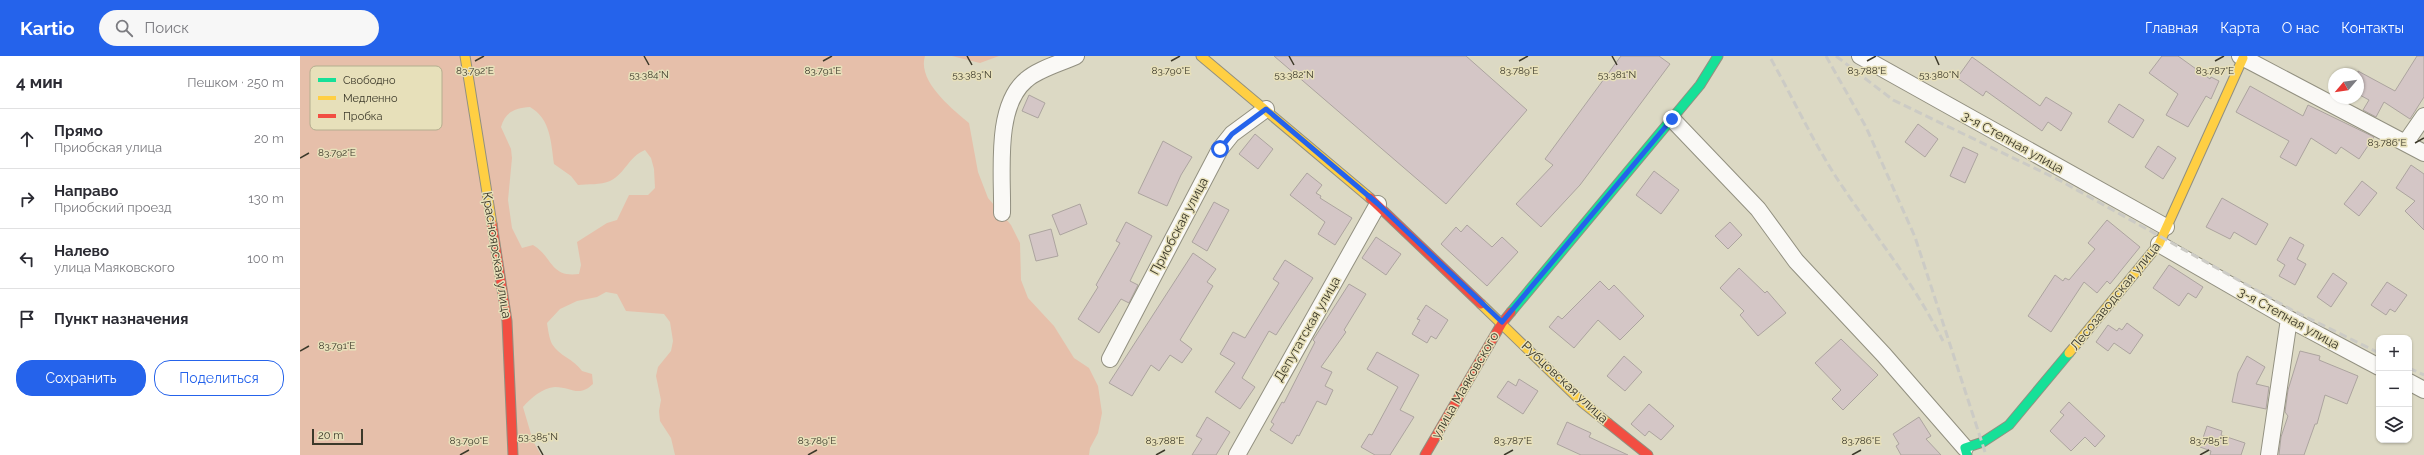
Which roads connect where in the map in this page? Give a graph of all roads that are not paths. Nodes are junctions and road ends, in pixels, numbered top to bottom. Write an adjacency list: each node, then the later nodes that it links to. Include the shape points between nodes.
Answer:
1 (465, 56): 23 (street, Красноярская улица, via 507,321)
2 (1076, 56): 13 (street, via 1026,79 1013,94 1004,118)
3 (1201, 56): 7 (street, Рубцовская улица)
4 (1718, 56): 9 (street, улица Маяковского, via 1700,85)
5 (1860, 56): 14 (street, 3-я Степная улица)
6 (2242, 57): 10 (street); 14 (street, Лесозаводская улица)
7 (1266, 109): 12 (street, Рубцовская улица); 18 (street, Приобская улица, via 1232,134 1220,149)
8 (2424, 116): 10 (street)
9 (1672, 119): 17 (street, улица Маяковского); 22 (street, via 1758,209 1796,262 1884,355)
10 (2406, 142): 11 (street)
11 (2424, 153)
12 (1378, 204): 17 (street, Рубцовская улица); 24 (street, Депутатская улица)
13 (1002, 213)
14 (2166, 227): 15 (street, Лесозаводская улица)
15 (2159, 244): 16 (street, 3-я Степная улица); 22 (street, Лесозаводская улица, via 2009,425)
16 (2289, 319): 19 (street, 3-я Степная улица); 27 (street)
17 (1502, 322): 25 (street, улица Маяковского); 26 (street, Рубцовская улица, via 1583,403)
18 (1110, 358)
19 (2376, 365)
20 (2412, 384): 21 (street)
21 (2424, 390)
22 (1966, 452)
23 (513, 455)
24 (1237, 455)
25 (1425, 455)
26 (1648, 455)
27 (2269, 455)

